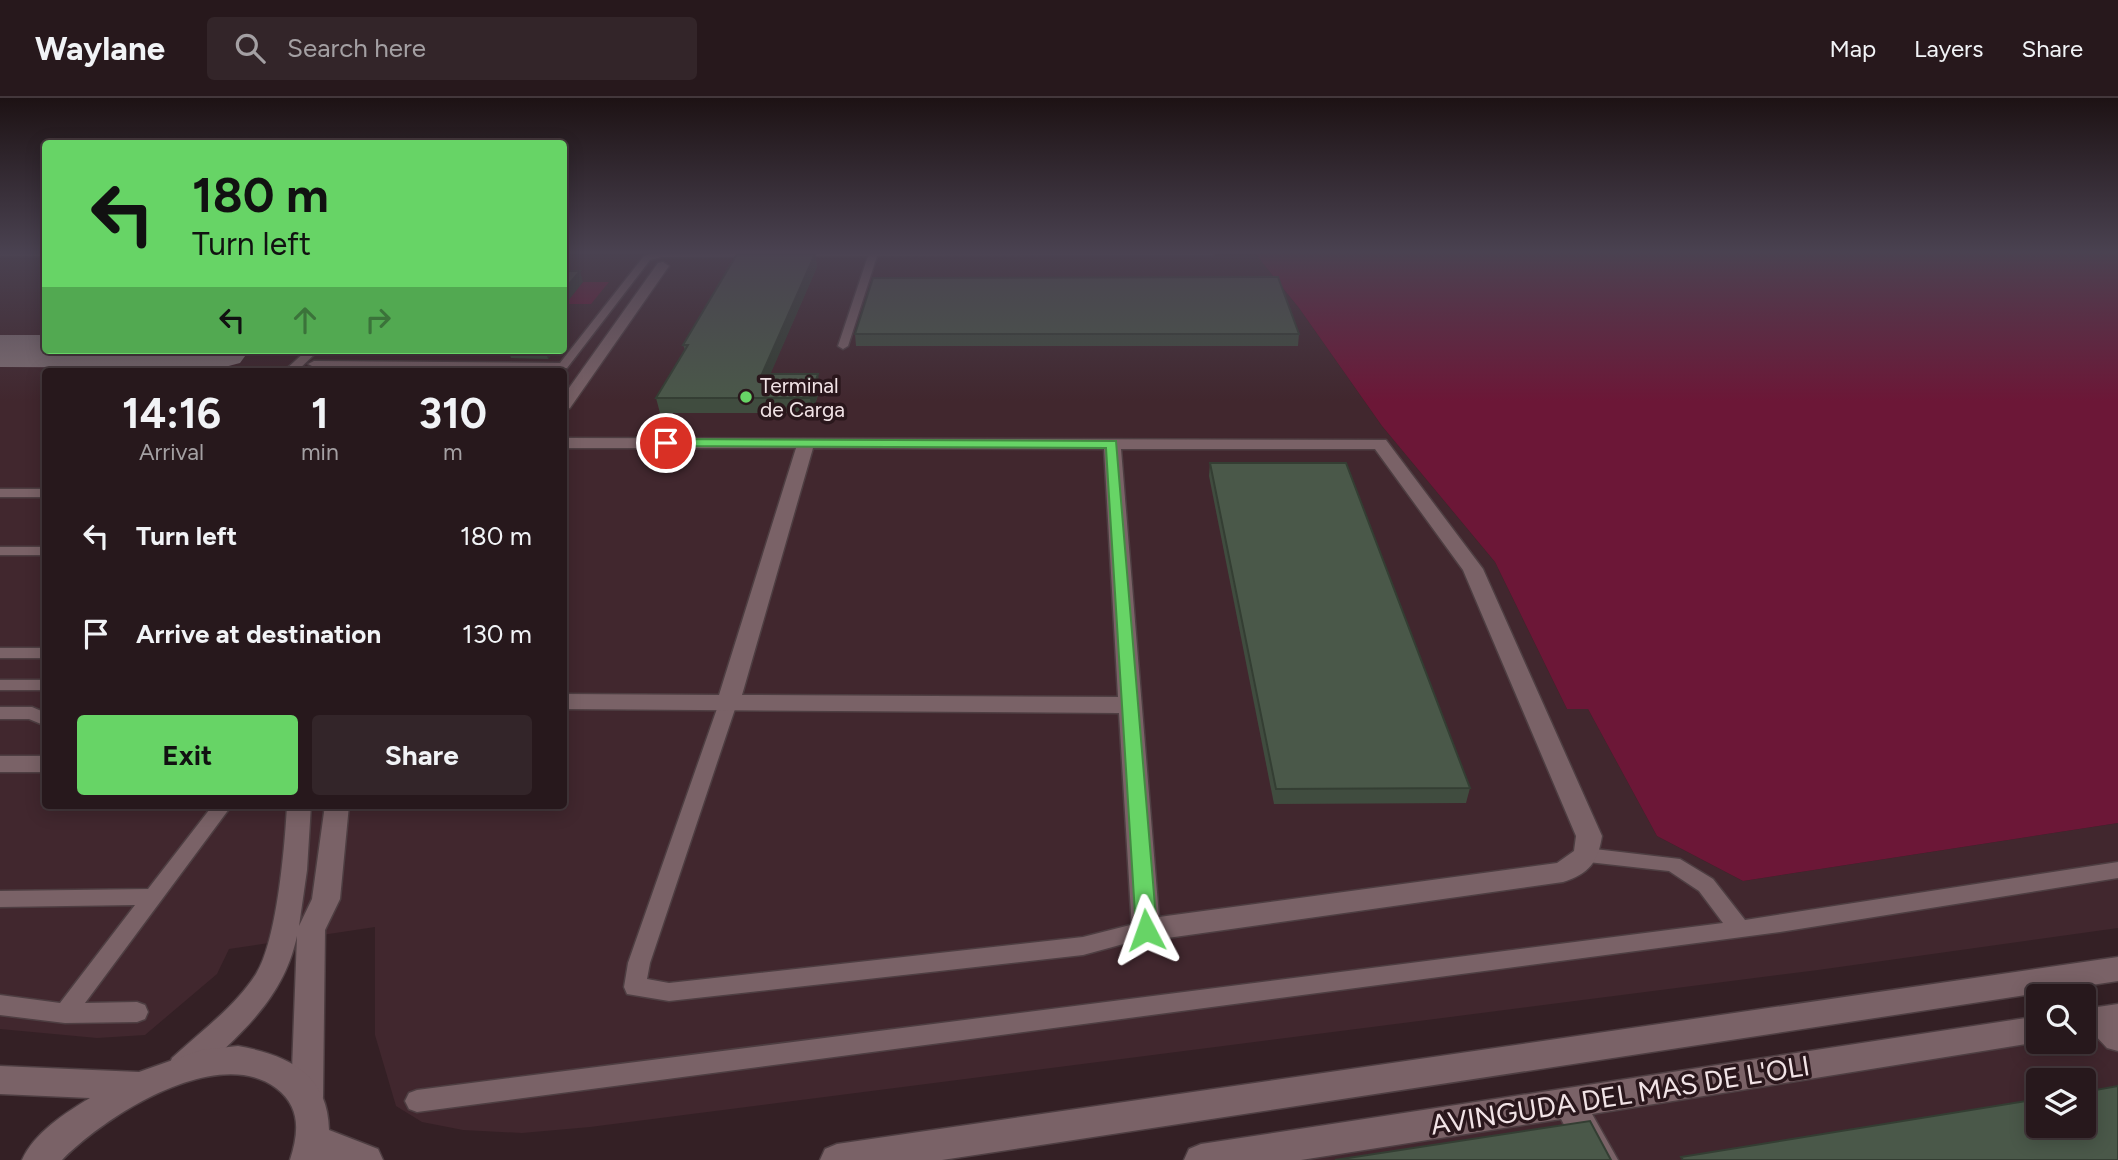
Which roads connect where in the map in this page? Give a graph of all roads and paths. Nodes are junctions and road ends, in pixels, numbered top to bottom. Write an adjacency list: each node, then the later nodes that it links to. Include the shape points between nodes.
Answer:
1 (613, 302): 6 (lane, via 563,366)
2 (638, 302): 8 (street)
3 (857, 302): 4 (lane)
4 (843, 346)
5 (309, 354): 7 (lane)
6 (314, 364)
7 (293, 368)
8 (567, 401)
9 (567, 443): 10 (street)
10 (806, 443): 11 (street); 21 (street)
11 (1112, 444): 22 (street); 30 (street, via 1380,444 1473,569 1588,836)
12 (0, 493): 13 (lane)
13 (42, 493)
14 (0, 551): 15 (lane)
15 (42, 551)
16 (0, 653): 17 (lane)
17 (42, 653)
18 (0, 685): 19 (lane)
19 (42, 685)
20 (567, 702): 21 (street)
21 (728, 703): 22 (street); 35 (lane, via 639,963 635,987 669,992 1083,946)
22 (1130, 705): 35 (street)
23 (0, 713): 24 (lane, via 32,713)
24 (42, 718)
25 (0, 764): 26 (street)
26 (42, 764)
27 (220, 809): 32 (lane)
28 (299, 809): 41 (street, via 286,930 268,982)
29 (337, 809): 44 (street, via 326,899 311,930)
30 (1586, 856): 34 (lane, via 1673,864 1706,886); 35 (street, via 1563,872)
31 (2118, 870): 34 (lane)
32 (152, 897): 33 (lane); 39 (lane)
33 (0, 899)
34 (1740, 929): 45 (lane)
35 (1146, 930)
36 (2118, 969): 50 (street)
37 (0, 1005): 39 (lane)
38 (138, 1012): 39 (lane)
39 (65, 1013)
40 (2026, 1031): 46 (street, AVINGUDA DEL MAS DE L'OLI)
41 (183, 1068): 43 (street); 44 (street, via 225,1061 260,1063 289,1075)
42 (0, 1080): 43 (street)
43 (138, 1086): 48 (street, via 91,1114)
44 (307, 1097): 47 (street, via 313,1116)
45 (417, 1101)
46 (1569, 1103): 51 (street, AVINGUDA DEL MAS DE L'OLI); 52 (street)
47 (310, 1150): 49 (street)
48 (39, 1160)
49 (366, 1160)
50 (837, 1160)
51 (1202, 1160)
52 (1601, 1160)

